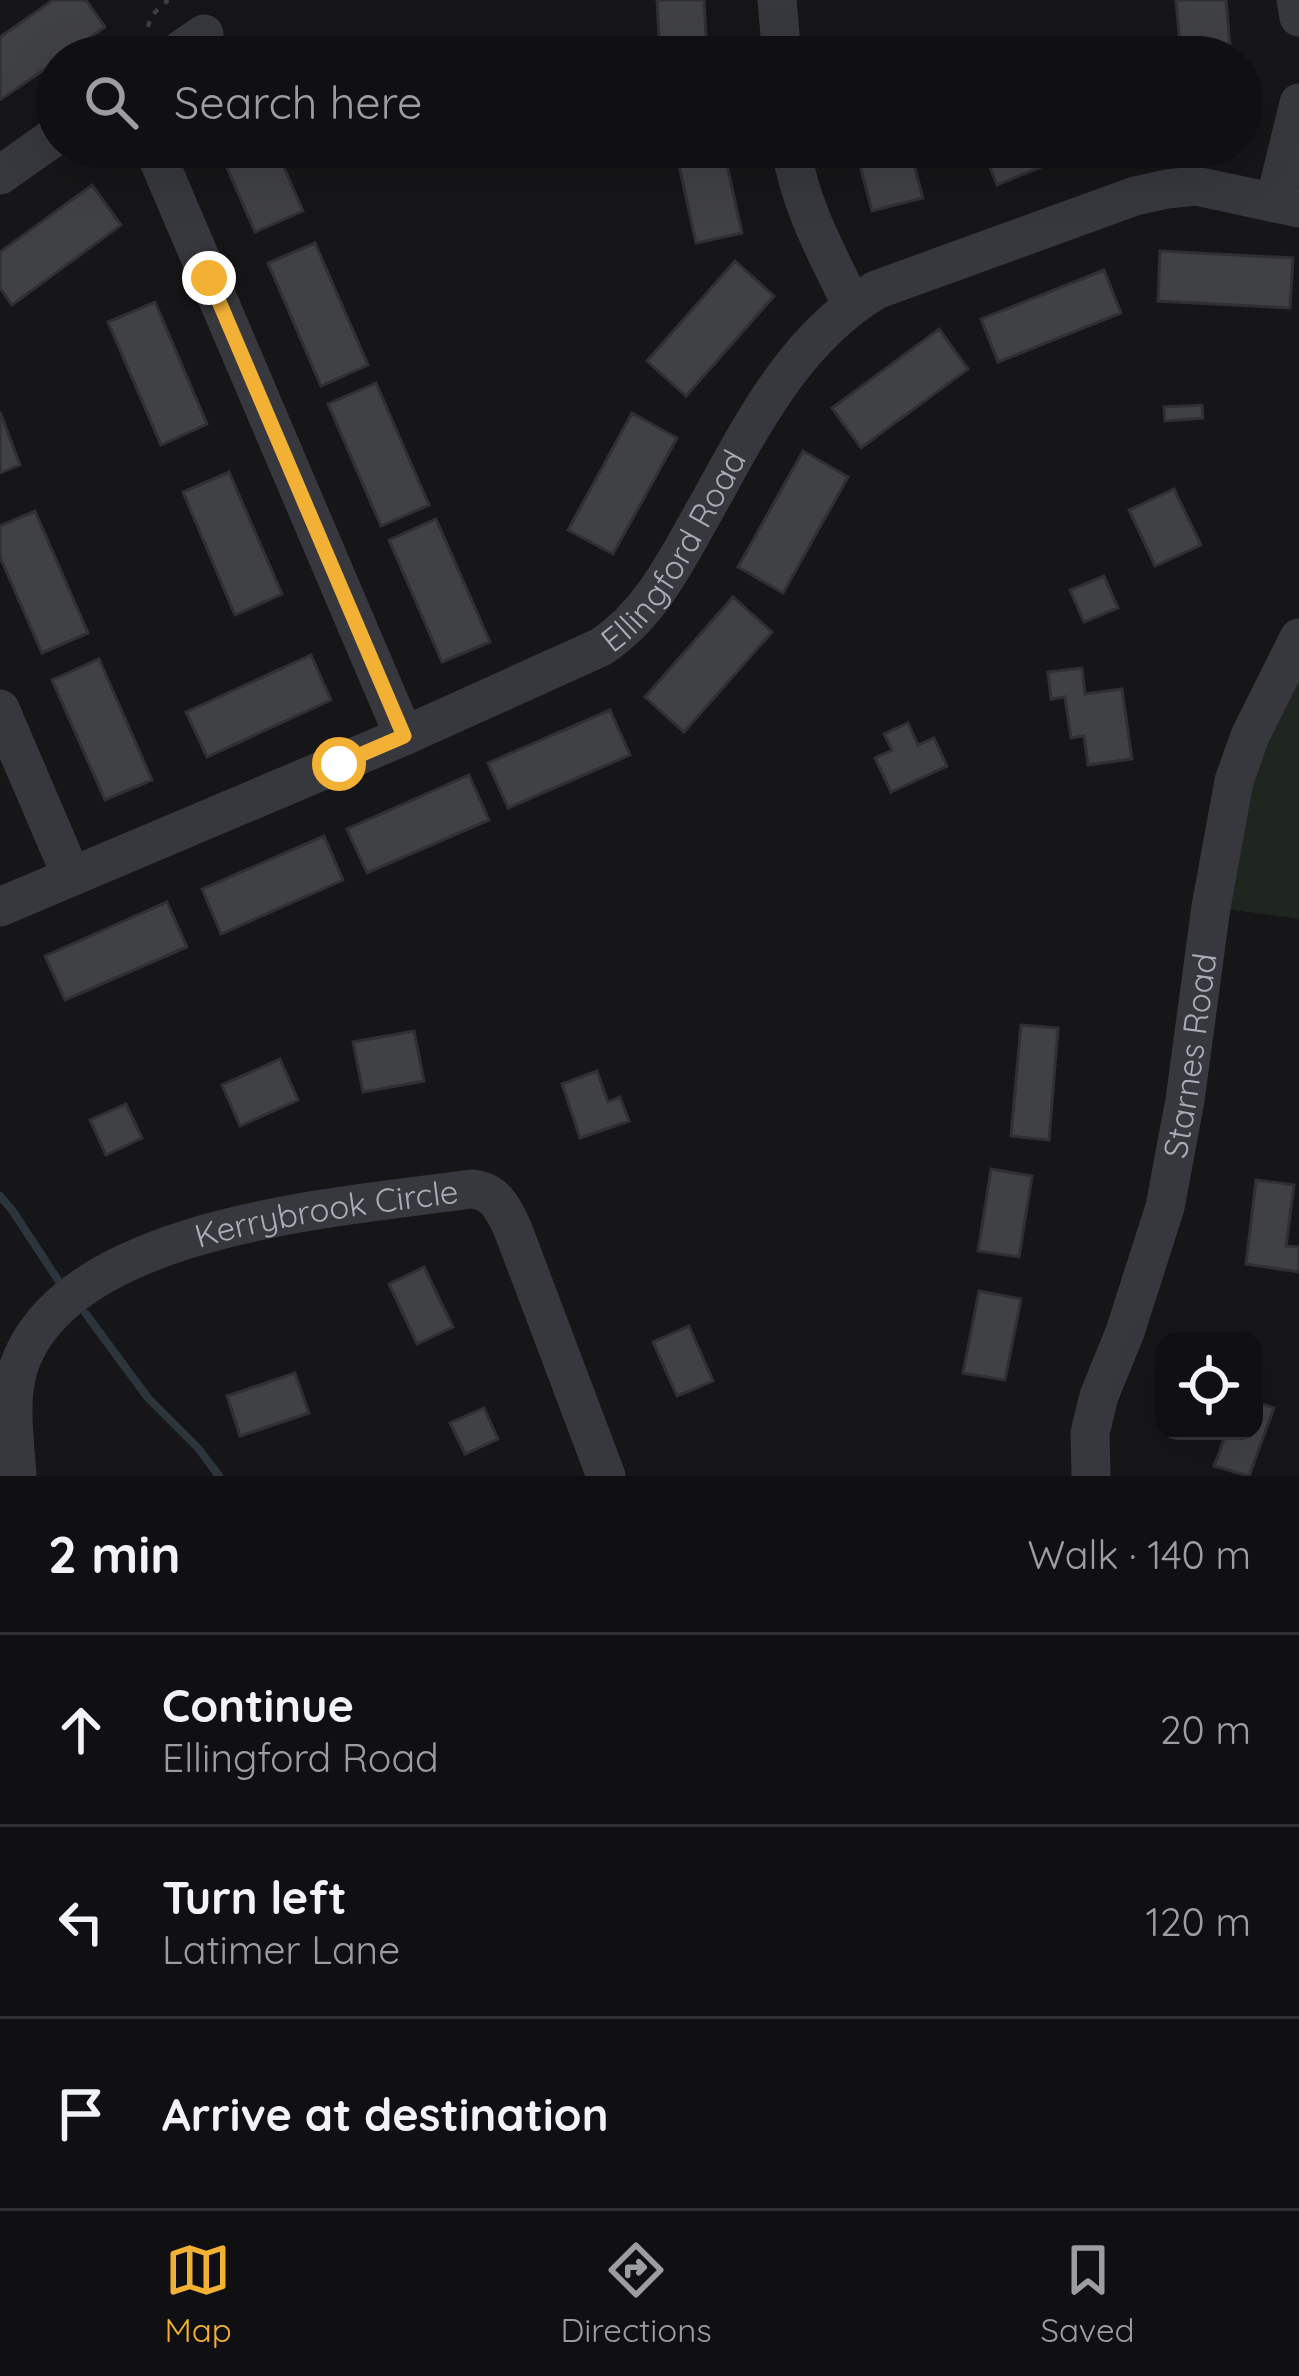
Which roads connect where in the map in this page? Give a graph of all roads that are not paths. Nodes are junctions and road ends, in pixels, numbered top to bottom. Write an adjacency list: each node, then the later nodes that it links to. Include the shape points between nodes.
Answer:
1 (777, 0): 6 (street)
2 (1296, 0): 3 (street)
3 (1299, 17)
4 (204, 34): 5 (street)
5 (193, 36)
6 (780, 36)
7 (1299, 103): 12 (street)
8 (36, 150): 11 (street)
9 (162, 168): 16 (street)
10 (795, 168): 13 (street)
11 (0, 175)
12 (1287, 205): 13 (street, Ellingford Road, via 1196,186 1135,196)
13 (852, 305): 16 (street, Ellingford Road, via 784,374 664,583 625,631)
14 (1299, 638): 21 (street, Starnes Road, via 1234,781 1165,1207 1099,1396)
15 (0, 709): 17 (street)
16 (404, 736): 17 (street, Ellingford Road)
17 (71, 875): 18 (street, Ellingford Road)
18 (0, 907)
19 (17, 1476): 20 (street, Kerrybrook Circle, via 21,1361 39,1331 93,1281 187,1238 243,1223 471,1189 497,1200 512,1227)
20 (606, 1476)
21 (1091, 1476)

